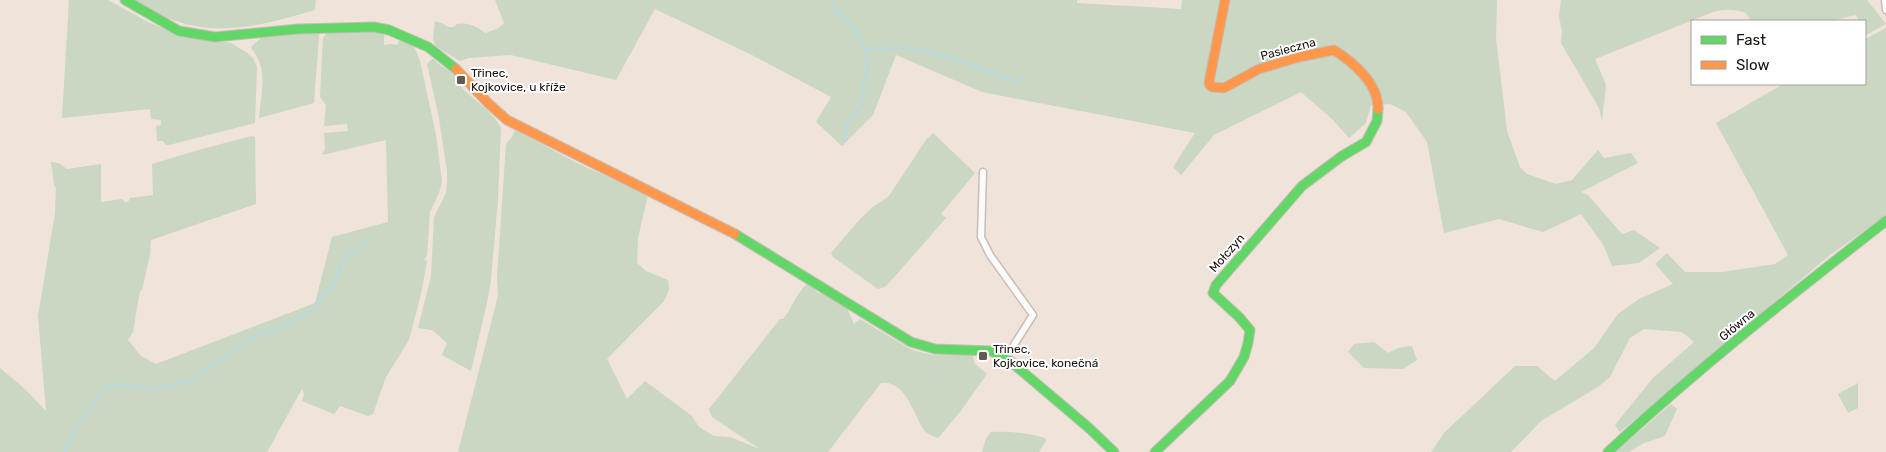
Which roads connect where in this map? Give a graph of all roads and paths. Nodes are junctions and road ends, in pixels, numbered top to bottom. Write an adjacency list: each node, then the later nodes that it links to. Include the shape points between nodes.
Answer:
1 (125, 0): 8 (street, via 180,31 215,38 298,29 374,27 403,36 428,47 454,66 507,120 732,232 911,342 935,349 991,351)
2 (1225, 0): 6 (street, Pasieczna, via 1210,77 1212,87 1224,88 1259,69 1334,50 1362,71 1376,96 1377,121 1366,142)
3 (1885, 0): 4 (street)
4 (1886, 10)
5 (983, 172): 8 (street, via 981,237 1033,316)
6 (1302, 186): 10 (street, Mołczyn, via 1214,289 1218,300 1250,330 1237,371)
7 (1886, 221): 11 (street, Główna, via 1651,412)
8 (1005, 358): 9 (street)
9 (1114, 452)
10 (1155, 452)
11 (1608, 452)

